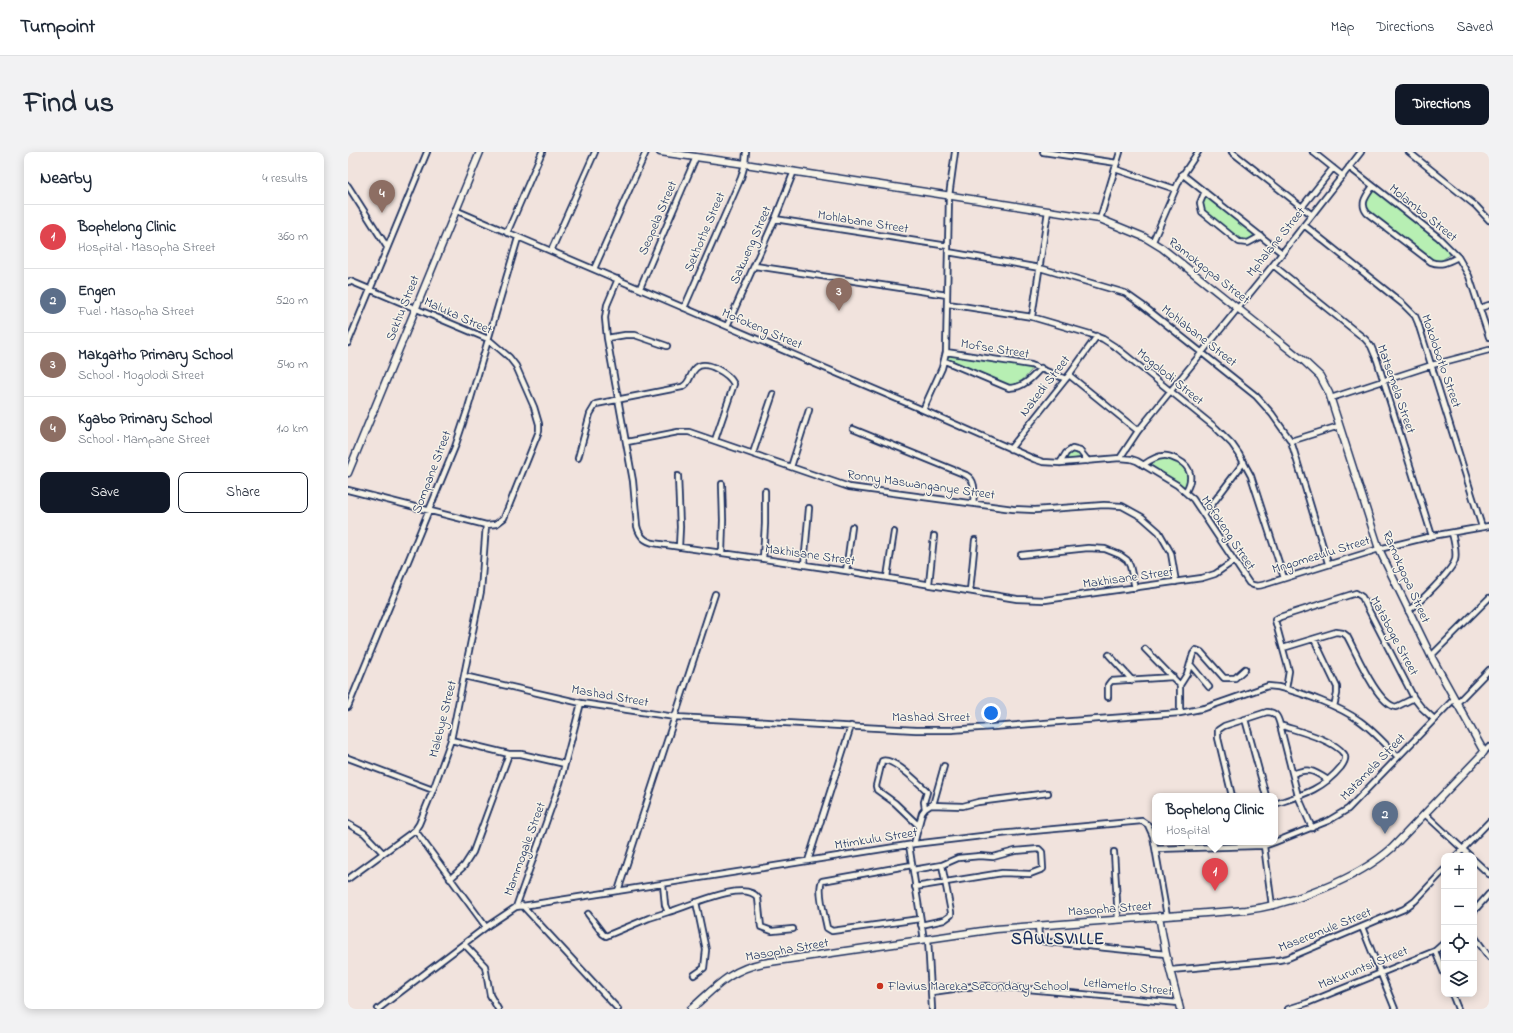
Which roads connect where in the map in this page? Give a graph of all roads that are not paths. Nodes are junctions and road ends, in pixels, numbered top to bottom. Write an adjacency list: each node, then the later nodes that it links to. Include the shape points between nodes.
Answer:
1 (427, 152): 43 (street)
2 (480, 152): 31 (street, Sekhu Street)
3 (542, 152): 38 (street)
4 (595, 152): 44 (street)
5 (646, 152): 51 (street)
6 (660, 152): 16 (street, Ramokgopa Street)
7 (746, 152): 18 (street, Sekhothe Street)
8 (955, 152): 29 (street)
9 (1043, 152): 17 (street)
10 (1120, 152): 17 (street)
11 (1198, 152): 23 (street)
12 (1232, 152): 30 (street)
13 (1313, 152): 20 (street)
14 (1361, 152): 19 (street, Mphalane Street)
15 (1410, 152): 36 (street, via 1476,206)
16 (696, 157): 18 (street, Ramokgopa Street); 55 (street, Seopela Street)
17 (1117, 162): 21 (street)
18 (745, 164): 22 (street, Ramokgopa Street); 61 (street, Sekhothe Street)
19 (1349, 167): 24 (street, Mphalane Street); 26 (street, Molambo Street)
20 (1333, 168): 24 (street); 30 (street)
21 (1115, 169): 27 (street); 35 (street)
22 (794, 172): 29 (street, Ramokgopa Street); 34 (street, Sakweng Street)
23 (1182, 174): 27 (street); 28 (street)
24 (1343, 176): 33 (street, Mphalane Street)
25 (348, 186): 43 (street)
26 (1373, 186): 47 (street, Molambo Street, via 1438,237); 47 (street, Molambo Street, via 1363,203 1367,213 1431,262 1439,264)
27 (1175, 189): 41 (street)
28 (1205, 191): 39 (street); 39 (street, via 1200,204 1202,212 1239,242 1248,243)
29 (949, 196): 32 (street, Ramokgopa Street); 42 (street)
30 (1302, 207): 33 (street)
31 (455, 210): 38 (street, Mofokeng Street); 63 (street, Sekhu Street)
32 (1048, 210): 35 (street, Ramokgopa Street); 50 (street)
33 (1312, 215): 37 (street, Mphalane Street)
34 (775, 219): 42 (street, Mohlabane Street); 48 (street, Sakweng Street)
35 (1100, 219): 41 (street, Ramokgopa Street)
36 (1489, 220)
37 (1304, 225): 46 (street, Mphalane Street); 77 (street, Mokolobotlo Street, via 1409,310 1418,322)
38 (507, 233): 40 (street, Mofokeng Street)
39 (1261, 236): 46 (street)
40 (518, 238): 44 (street, Mofokeng Street); 70 (street, Sompane Street)
41 (1153, 241): 60 (street, Ramokgopa Street)
42 (948, 246): 45 (street)
43 (387, 247): 56 (street)
44 (551, 251): 51 (street, Mofokeng Street)
45 (948, 252): 50 (street, Mohlabane Street); 57 (street)
46 (1282, 253): 49 (street, Mphalane Street)
47 (1458, 257): 62 (street, Molambo Street, via 1470,276)
48 (755, 266): 57 (street); 65 (street, Sakweng Street)
49 (1272, 266): 60 (street, Mphalane Street); 80 (street, Matsemela Street, via 1366,339 1374,352)
50 (1040, 268): 64 (street); 75 (street, Mohlabane Street, via 1125,294)
51 (594, 270): 53 (street, Mofokeng Street)
52 (348, 276): 54 (street)
53 (618, 279): 55 (street, Mofokeng Street); 69 (street, Makhisane Street, via 605,313)
54 (349, 282): 56 (street, Maluka Street)
55 (640, 288): 61 (street, Mofokeng Street)
56 (370, 289): 63 (street, Maluka Street); 66 (street)
57 (948, 295): 58 (street)
58 (948, 304): 64 (street, Mogolodi Street); 74 (street)
59 (1489, 305): 62 (street)
60 (1237, 307): 75 (street, Mphalane Street); 83 (street, Ramokgopa Street, via 1314,370 1325,384)
61 (684, 308): 65 (street, Mofokeng Street)
62 (1480, 308): 68 (street, Molambo Street)
63 (415, 309): 70 (street, Maluka Street); 102 (street, Sekhu Street)
64 (1032, 317): 67 (street, Mogolodi Street)
65 (727, 326): 86 (street, Mofokeng Street)
66 (351, 331): 71 (street)
67 (1096, 336): 79 (street, Nakedi Street); 81 (street, Mogolodi Street, via 1114,346)
68 (1489, 336)
69 (607, 338): 72 (street, via 635,335); 84 (street, Makhisane Street)
70 (488, 339): 110 (street, Sompane Street, via 468,408); 112 (street, Maluka Street, via 516,366 540,428 508,511 500,522)
71 (348, 343)
72 (667, 346)
73 (1489, 350): 77 (street)
74 (946, 352): 76 (street); 78 (street, Mofse Street)
75 (1201, 352): 81 (street, Mphalane Street); 91 (street, Mohlabane Street, via 1263,403)
76 (945, 361): 78 (street, Mofse Street, via 1009,388 1022,385); 86 (street)
77 (1432, 365): 80 (street); 115 (street, Mokolobotlo Street)
78 (1041, 368): 79 (street, Mofse Street)
79 (1067, 377): 89 (street, Mofse Street); 93 (street, Nakedi Street)
80 (1383, 381): 83 (street); 119 (street, Matsemela Street)
81 (1170, 391): 89 (street, Mphalane Street); 98 (street, Mogolodi Street, via 1224,436)
82 (773, 394): 94 (street)
83 (1331, 398): 87 (street, Ramokgopa Street)
84 (619, 399): 90 (street, via 682,387 688,384 697,367 704,365 716,368 734,384); 92 (street, Makhisane Street); 95 (street, via 596,404 590,414)
85 (809, 410): 101 (street)
86 (924, 410): 93 (street, Mofokeng Street)
87 (1339, 426): 91 (street); 122 (street, Ramokgopa Street)
88 (853, 429): 108 (street, via 966,475 973,480)
89 (1138, 431): 96 (street, Mphalane Street)
90 (715, 440): 92 (street, Ronny Maswanganye Street, via 684,431); 94 (street, Ronny Maswanganye Street)
91 (1291, 441): 127 (street, Mohlabane Street)
92 (627, 442): 121 (street, Makhisane Street, via 639,533 650,542)
93 (1010, 449): 99 (street, Mofokeng Street, via 1043,462)
94 (754, 453): 101 (street, Ronny Maswanganye Street)
95 (578, 458)
96 (1120, 458): 97 (street, Mofokeng Street); 100 (street, Mofokeng Street, via 1131,459)
97 (1088, 461): 99 (street, Mofokeng Street); 99 (street, via 1080,451 1072,449)
98 (1244, 462): 111 (street); 131 (street, Mogolodi Street, via 1251,476)
99 (1060, 463)
100 (1143, 465): 107 (street, Mofokeng Street); 107 (street, Mofokeng Street, via 1160,456 1181,462 1191,477)
101 (791, 467): 108 (street, Ronny Maswanganye Street, via 849,487)
102 (348, 473)
103 (678, 476): 121 (street)
104 (722, 484): 123 (street)
105 (348, 490): 110 (street)
106 (764, 491): 125 (street)
107 (1186, 491): 111 (street, Mofokeng Street)
108 (973, 503): 132 (street, Ronny Maswanganye Street, via 1024,510 1122,506 1142,517 1160,532 1171,553)
109 (809, 508): 128 (street)
110 (429, 510): 112 (street); 159 (street, Sompane Street)
111 (1204, 515): 126 (street, Mofokeng Street)
112 (486, 526): 148 (street, Malebye Street, via 481,591)
113 (1489, 526): 115 (street, Mngomezulu Street)
114 (852, 527): 129 (street)
115 (1482, 527): 117 (street, Mngomezulu Street)
116 (894, 532): 130 (street)
117 (1452, 532): 119 (street, Mngomezulu Street); 139 (street, via 1456,552 1454,564 1418,604)
118 (934, 536): 133 (street)
119 (1432, 536): 122 (street, Mngomezulu Street)
120 (975, 540): 136 (street)
121 (679, 547): 123 (street, Makhisane Street)
122 (1379, 548): 127 (street, Mngomezulu Street); 139 (street, Ramokgopa Street)
123 (722, 553): 125 (street, Makhisane Street)
124 (1021, 554): 135 (street, via 1098,548 1109,550 1127,560)
125 (763, 559): 128 (street, Makhisane Street)
126 (1234, 561): 132 (street, Makhisane Street, via 1208,576); 134 (street, Mofokeng Street)
127 (1328, 564): 131 (street, Mngomezulu Street)
128 (804, 565): 129 (street, Makhisane Street)
129 (846, 571): 130 (street, Makhisane Street)
130 (887, 577): 133 (street, Makhisane Street)
131 (1284, 578): 134 (street, Mngomezulu Street, via 1258,586)
132 (1176, 582): 135 (street, Makhisane Street)
133 (929, 584): 136 (street, Makhisane Street)
134 (1253, 585)
135 (1135, 588): 136 (street, Makhisane Street, via 1046,600 1017,599)
136 (970, 591)
137 (715, 594): 161 (street)
138 (1489, 598): 144 (street)
139 (1408, 611): 144 (street, Ramokgopa Street)
140 (1314, 639): 141 (street); 155 (street, via 1336,632 1343,633 1386,702 1396,707); 158 (street, via 1337,687)
141 (1284, 648): 153 (street, Mataboge Street, via 1289,671); 155 (street, Mataboge Street, via 1274,622 1276,618 1346,594 1358,593)
142 (1146, 649): 149 (street)
143 (1109, 655): 150 (street)
144 (1431, 656): 156 (street, Ramokgopa Street)
145 (1190, 664): 146 (street, via 1193,654 1198,650 1224,678 1235,678); 151 (street); 152 (street)
146 (1245, 669)
147 (1489, 670): 156 (street, Matamela Street)
148 (464, 676): 157 (street, Mashad Street); 166 (street, Malebye Street)
149 (1173, 677): 150 (street); 151 (street)
150 (1132, 680): 154 (street, via 1109,682)
151 (1180, 685): 160 (street)
152 (1209, 687)
153 (1286, 689): 158 (street, Mashad Street); 160 (street, Mashad Street, via 1268,686 1205,708)
154 (1108, 697)
155 (1414, 698): 163 (street, Mataboge Street)
156 (1455, 701): 163 (street, Matamela Street); 168 (street, Ramokgopa Street)
157 (581, 703): 161 (street, Mashad Street); 172 (street, Mammogale Street)
158 (1334, 706): 170 (street, Mashad Street, via 1366,725)
159 (348, 707)
160 (1180, 713): 165 (street, Mashad Street, via 951,730)
161 (675, 718): 165 (street, Mashad Street); 215 (street)
162 (1245, 719): 164 (street, via 1267,712 1273,713 1278,717); 178 (street, via 1222,727 1217,733); 179 (street)
163 (1434, 719): 170 (street, Matamela Street)
164 (1280, 725): 174 (street); 175 (street, via 1321,739 1334,745 1345,755 1344,762)
165 (851, 726): 204 (street)
166 (451, 740): 169 (street); 176 (street, Malebye Street)
167 (1489, 746): 168 (street, Masopha Street)
168 (1484, 752): 184 (street, Masopha Street)
169 (509, 754): 172 (street, via 521,754); 211 (street, via 473,852 464,866)
170 (1398, 757): 188 (street, Matamela Street, via 1348,809)
171 (348, 758): 176 (street)
172 (565, 764): 220 (street, Mammogale Street)
173 (944, 766): 182 (street)
174 (1293, 774): 175 (street, via 1311,770); 180 (street)
175 (1328, 780): 180 (street, via 1320,787)
176 (433, 790): 189 (street, Malebye Street)
177 (1048, 793): 182 (street, via 963,806)
178 (1231, 793)
179 (1265, 793)
180 (1298, 796): 181 (street); 188 (street)
181 (1278, 803)
182 (933, 804): 183 (street)
183 (925, 809): 187 (street); 187 (street, via 926,790 897,766 882,761 877,790)
184 (1425, 814): 199 (street); 219 (street, Masopha Street, via 1392,848 1372,864 1342,880)
185 (1489, 822): 199 (street)
186 (348, 824): 203 (street, via 364,833)
187 (919, 826): 192 (street)
188 (1312, 828): 191 (street, Matamela Street)
189 (415, 830): 203 (street, Malebye Street); 211 (street)
190 (1152, 836): 192 (street, Mtimkulu Street, via 1145,822 1138,821)
191 (1278, 841)
192 (914, 844): 193 (street, Mtimkulu Street)
193 (909, 845): 204 (street, Mtimkulu Street); 207 (street)
194 (1155, 845): 198 (street, Mtimkulu Street)
195 (1222, 845): 198 (street, Matamela Street)
196 (1252, 845): 197 (street, Matamela Street)
197 (1264, 846): 219 (street)
198 (1156, 849): 225 (street, Mtimkulu Street)
199 (1462, 850): 201 (street); 202 (street)
200 (1114, 852): 226 (street)
201 (1459, 853)
202 (1466, 853)
203 (383, 854): 210 (street, Malebye Street)
204 (808, 861): 213 (street, Mtimkulu Street)
205 (1477, 863): 209 (street)
206 (942, 865): 207 (street); 212 (street); 212 (street, via 953,859 968,856 993,857 1019,850 1039,849 1042,852 1043,869 1033,874 1002,873)
207 (912, 868): 214 (street); 227 (street, via 822,881 822,904 827,928 832,931)
208 (1441, 873): 230 (street, Maseremule Street, via 1415,902)
209 (1489, 874)
210 (348, 879)
211 (450, 879): 229 (street)
212 (945, 882): 214 (street); 227 (street, via 951,915 944,920)
213 (663, 884): 215 (street, Mtimkulu Street); 222 (street)
214 (915, 887): 227 (street)
215 (618, 891): 218 (street, Mtimkulu Street)
216 (1489, 894): 221 (street)
217 (696, 902): 222 (street); 231 (street, via 710,896 749,892 758,898 761,927 772,931); 242 (street, via 706,950 704,968)
218 (522, 906): 220 (street, Mtimkulu Street); 248 (street)
219 (1272, 906): 225 (street, Masopha Street)
220 (516, 907): 229 (street, Mammogale Street)
221 (1477, 908)
222 (668, 912): 223 (street, via 606,936)
223 (588, 914)
224 (1159, 916): 225 (street, Masopha Street); 226 (street, Masopha Street); 237 (street)
225 (1168, 916)
226 (1118, 919): 228 (street, Masopha Street)
227 (921, 922): 232 (street)
228 (1038, 925): 232 (street, Masopha Street, via 970,932); 237 (street, via 1039,937 1043,941)
229 (486, 927): 234 (street, Mammogale Street)
230 (1362, 927): 240 (street, Maseremule Street, via 1279,960); 241 (street)
231 (793, 929)
232 (926, 940): 243 (street); 249 (street, Masopha Street, via 763,963 745,968 728,976)
233 (1477, 940): 238 (street)
234 (464, 944): 246 (street, Mammogale Street); 247 (street, via 485,966 490,996)
235 (1441, 946): 236 (street, Makuruntsi Street)
236 (1435, 951): 239 (street); 241 (street, Makuruntsi Street)
237 (1166, 954): 240 (street)
238 (1489, 957)
239 (1441, 966)
240 (1171, 970): 245 (street)
241 (1381, 973): 251 (street, Makuruntsi Street); 252 (street)
242 (694, 975)
243 (932, 992): 245 (street, Letlametlo Street, via 995,986); 250 (street)
244 (1453, 997): 253 (street)
245 (1180, 1006)
246 (378, 1009)
247 (498, 1009)
248 (618, 1009)
249 (692, 1009)
250 (932, 1009)
251 (1288, 1009)
252 (1395, 1009)
253 (1458, 1009)

